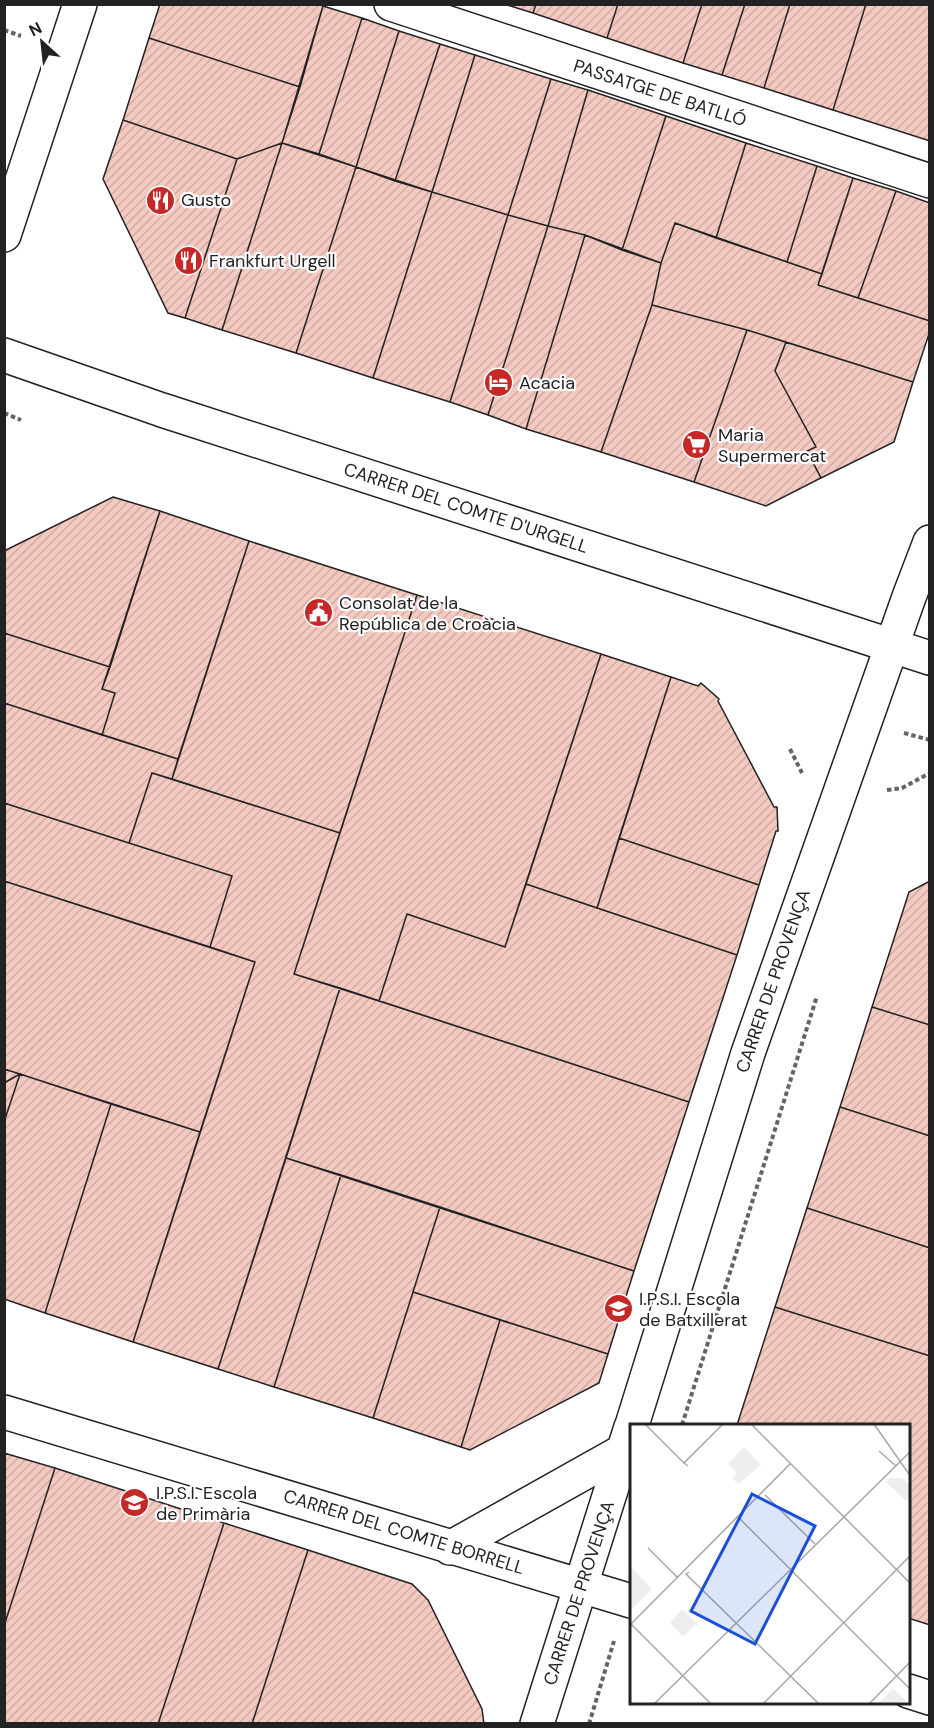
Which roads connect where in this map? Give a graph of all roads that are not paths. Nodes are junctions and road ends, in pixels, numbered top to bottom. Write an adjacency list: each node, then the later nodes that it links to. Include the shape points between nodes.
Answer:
1 (80, 4): 4 (street)
2 (391, 4): 3 (street, PASSATGE DE BATLLÓ)
3 (930, 181)
4 (4, 235)
5 (4, 355): 7 (street, CARRER DEL COMTE D'URGELL, via 162,410)
6 (930, 542): 7 (street, CARRER DE PROVENÇA)
7 (891, 645): 8 (street, CARRER DEL COMTE D'URGELL); 10 (street, CARRER DE PROVENÇA, via 745,1061)
8 (930, 658)
9 (4, 1412): 12 (street, CARRER DEL COMTE BORRELL)
10 (632, 1424)
11 (629, 1434): 12 (street); 13 (street, CARRER DE PROVENÇA)
12 (450, 1548): 13 (street, CARRER DEL COMTE BORRELL)
13 (581, 1585): 14 (street, CARRER DEL COMTE BORRELL); 17 (street, CARRER DE PROVENÇA)
14 (630, 1601)
15 (910, 1691): 16 (street)
16 (930, 1698)
17 (537, 1724)

